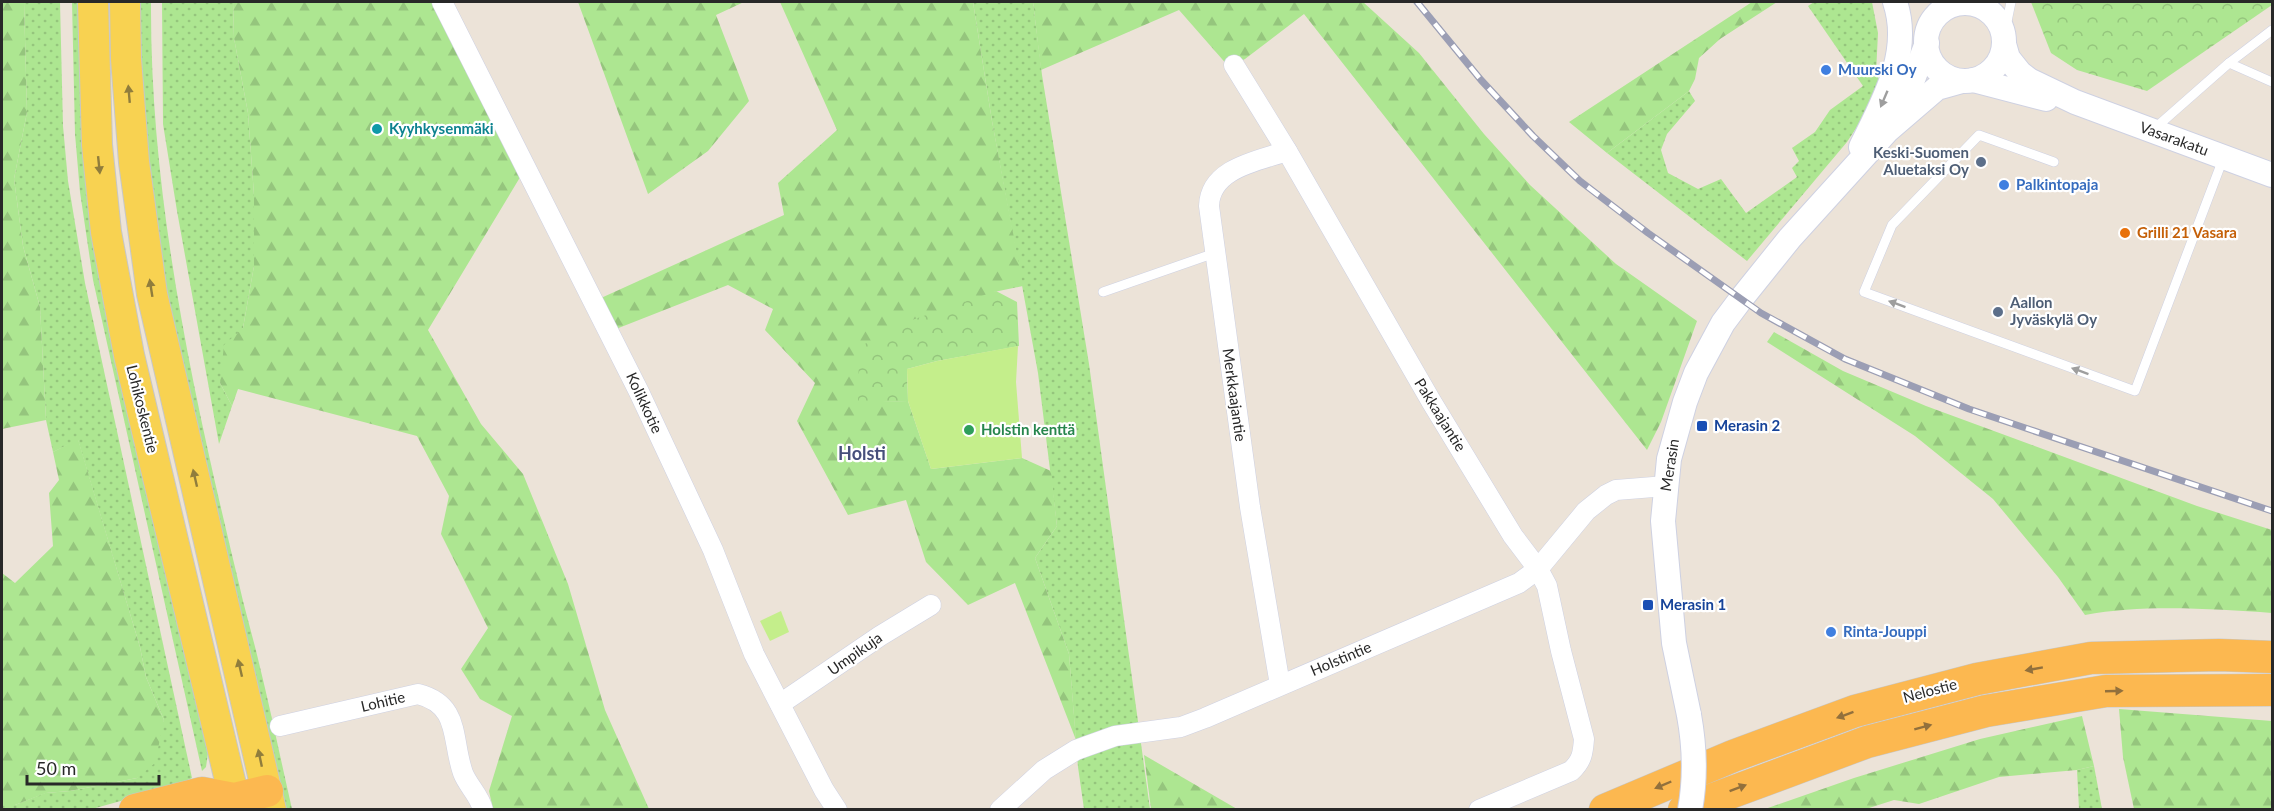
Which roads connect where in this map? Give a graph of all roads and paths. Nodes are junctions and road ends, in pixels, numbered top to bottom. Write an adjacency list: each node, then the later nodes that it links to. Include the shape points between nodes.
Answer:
1 (93, 2): 35 (main road, Lohikoskentie, one-way to 35, via 97,145 106,232 129,356)
2 (125, 2): 34 (main road, one-way to 2, via 152,294 133,151)
3 (442, 2): 32 (street, Kolikkotie, via 639,392 713,550 754,654)
4 (1895, 2): 21 (street, Merasin, one-way to 21, via 1900,34 1896,72)
5 (1905, 2): 9 (street)
6 (2011, 2): 10 (lane)
7 (1969, 3): 9 (street, via 1956,4 1941,12); 10 (street, via 1997,19)
8 (2272, 30): 11 (lane)
9 (1927, 39): 13 (street, via 1928,52 1937,69 1953,79); 16 (street, Merasin, via 1912,82)
10 (2004, 40): 13 (street, via 2003,53 1995,68); 15 (street, Vasarakatu, via 2008,58 2020,73)
11 (2229, 63): 14 (lane); 17 (lane)
12 (1234, 65): 18 (street, Pakkaajantie)
13 (1967, 81): 15 (street, Vasarakatu, via 2042,99); 16 (street, Merasin, via 1937,88)
14 (2272, 82)
15 (2075, 102): 17 (street, Vasarakatu)
16 (1887, 131): 21 (street, Merasin)
17 (2152, 131): 19 (street, Vasarakatu)
18 (1287, 151): 23 (street, Merkkaajantie, via 1233,170 1214,186 1209,206); 26 (street, Pakkaajantie, via 1428,396 1513,536)
19 (2224, 157): 20 (lane, one-way to 20, via 2135,391 1864,292 1892,225 1979,135); 22 (street, Vasarakatu)
20 (2054, 162)
21 (1848, 174): 25 (street, Merasin, via 1785,244 1719,331 1684,402)
22 (2272, 175)
23 (1215, 253): 24 (lane); 30 (street, Merkkaajantie, via 1250,507)
24 (1103, 292)
25 (1666, 486): 26 (street, Holstintie, via 1616,490 1606,495 1586,511); 43 (street, Merasin, bridge, via 1663,522 1667,584 1695,749)
26 (1538, 569): 30 (street, Holstintie, via 1519,583); 40 (street, Pakkaajantie, via 1547,586 1584,739 1583,753 1571,771)
27 (931, 605): 32 (street, Umpikuja)
28 (2272, 657): 29 (highway, Nelostie)
29 (2200, 672): 31 (highway, Nelostie); 41 (highway, Nelostie, one-way to 41, via 2091,658 1977,679 1855,711 1733,756); 42 (highway, Nelostie, one-way to 29, via 1867,742 1986,711)
30 (1280, 685): 39 (street, Holstintie, via 1181,726 1115,736 1076,750 1044,771)
31 (2272, 690)
32 (780, 704): 38 (street, Kolikkotie)
33 (280, 726): 37 (street, Lohitie, via 418,694 431,697 450,715 464,774)
34 (269, 800): 35 (highway)
35 (231, 806): 36 (highway, via 202,793)
36 (135, 810)
37 (483, 810)
38 (837, 810)
39 (1000, 810)
40 (1479, 810)
41 (1605, 810)
42 (1684, 810)
43 (1690, 810)

